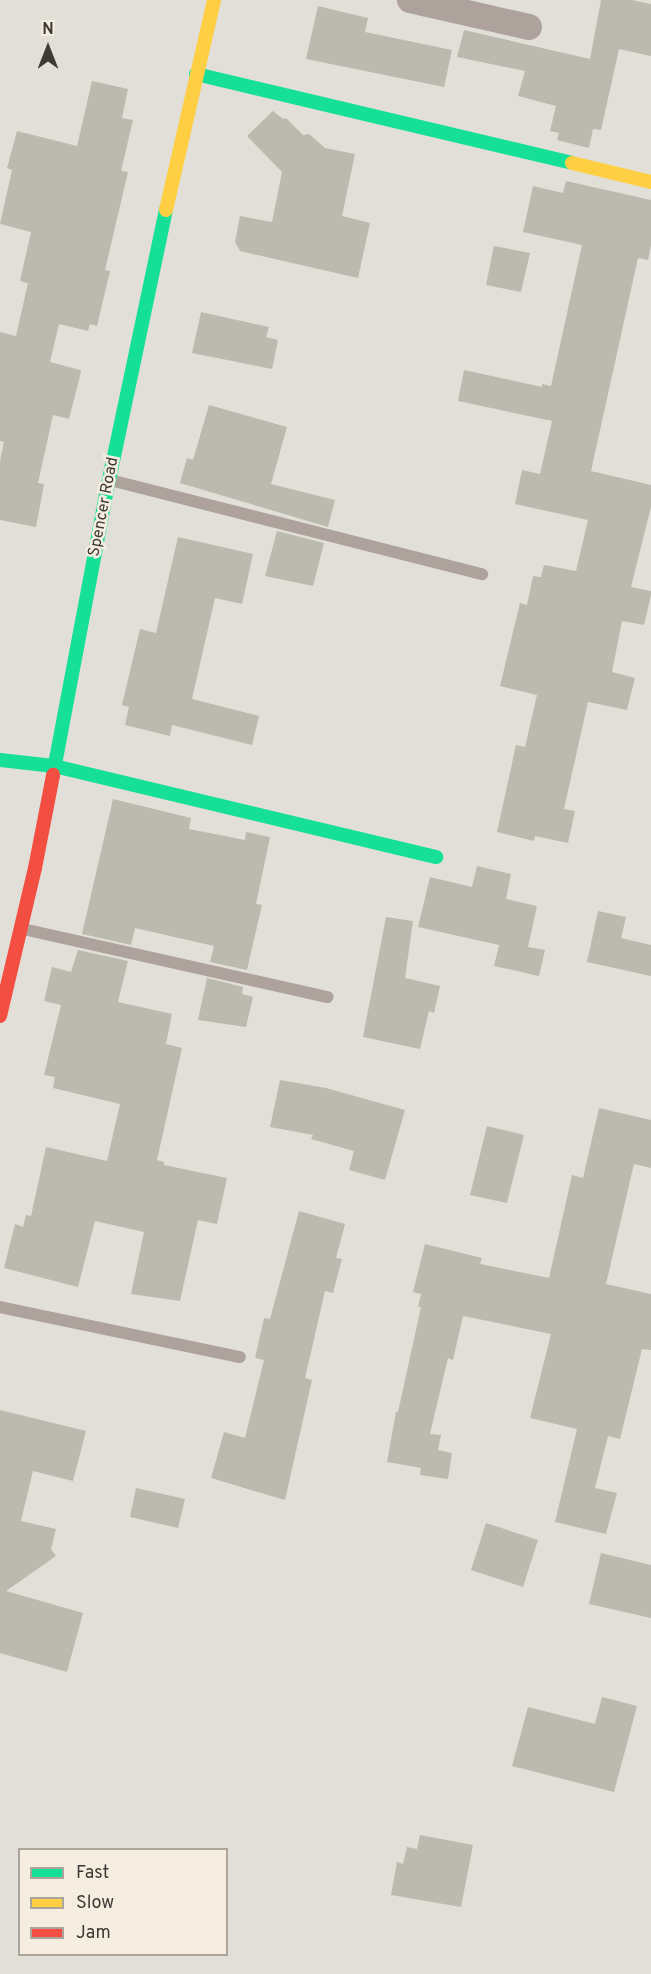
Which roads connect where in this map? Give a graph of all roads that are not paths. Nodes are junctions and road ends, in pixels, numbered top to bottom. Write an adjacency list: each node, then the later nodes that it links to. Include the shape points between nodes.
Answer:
1 (214, 0): 4 (street, Spencer Road)
2 (410, 0): 3 (street)
3 (529, 27)
4 (196, 74): 5 (street); 6 (street, Spencer Road)
5 (651, 183)
6 (109, 480): 7 (lane); 9 (street, Spencer Road)
7 (482, 574)
8 (0, 760): 9 (street)
9 (54, 766): 10 (street); 11 (street, Spencer Road)
10 (436, 857)
11 (19, 928): 12 (lane); 13 (street, Spencer Road)
12 (328, 997)
13 (0, 1016)
14 (0, 1307): 15 (lane)
15 (240, 1357)

